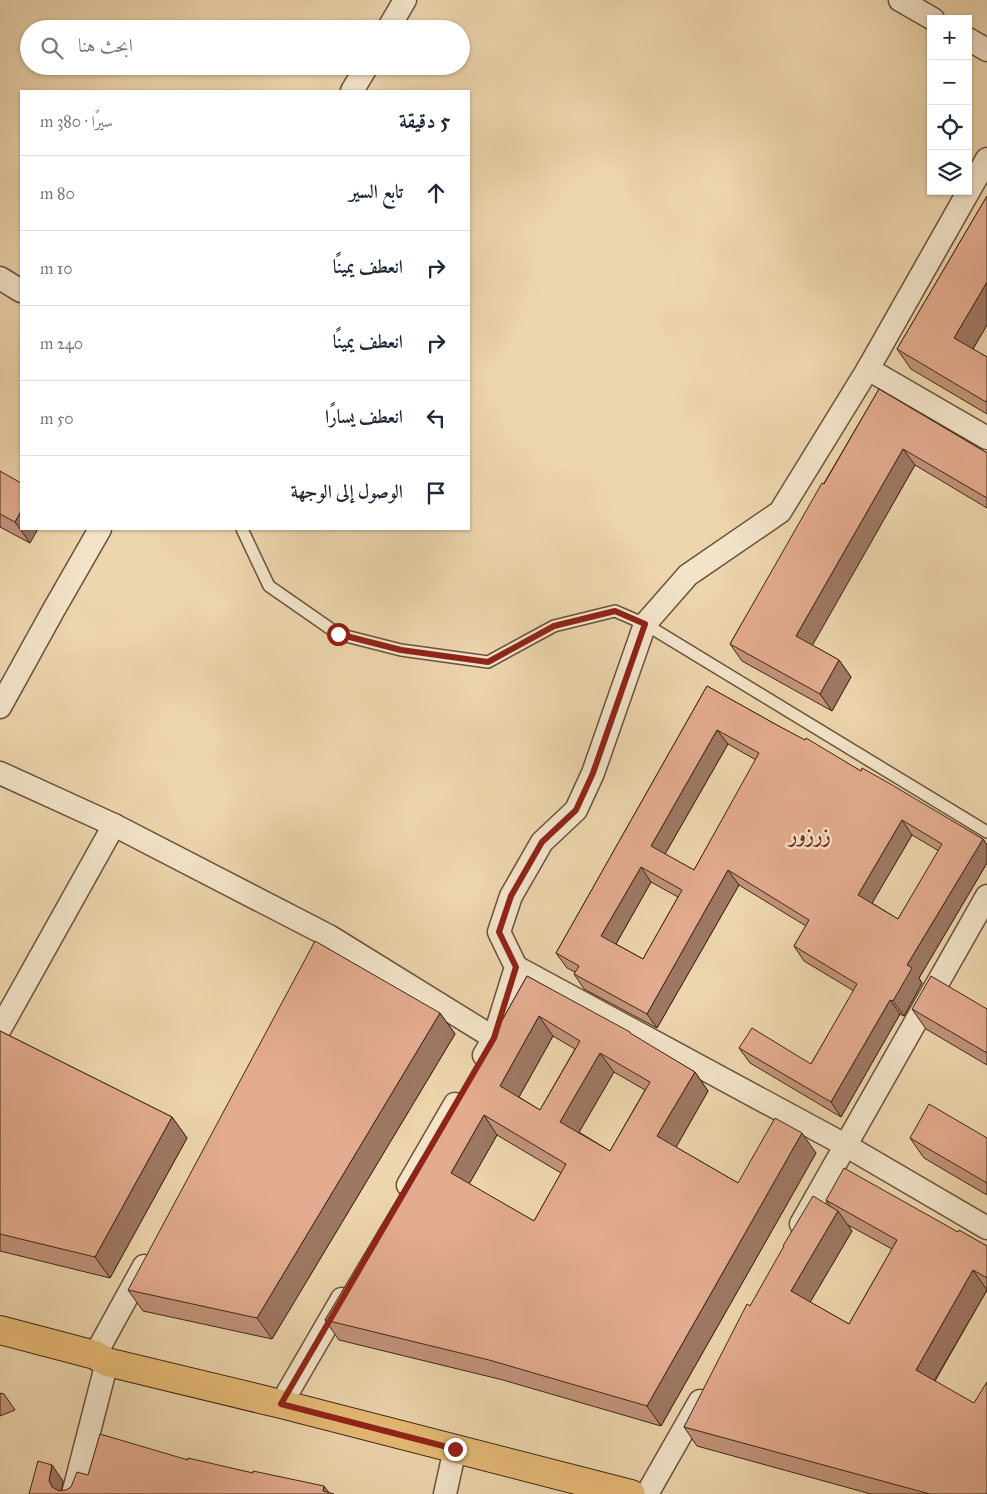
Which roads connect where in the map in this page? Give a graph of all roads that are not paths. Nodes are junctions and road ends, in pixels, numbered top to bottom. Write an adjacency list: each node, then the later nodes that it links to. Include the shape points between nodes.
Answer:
1 (405, 0): 4 (street)
2 (900, 0): 3 (street)
3 (927, 16)
4 (393, 20)
5 (972, 41): 6 (street)
6 (987, 50)
7 (362, 75): 8 (street)
8 (353, 90)
9 (987, 159): 12 (street)
10 (0, 278): 11 (street)
11 (20, 290)
12 (868, 368): 13 (street); 16 (street, via 780,512 688,575)
13 (987, 438)
14 (99, 530): 17 (street)
15 (242, 530): 16 (lane, via 270,586 338,634 401,650 488,662 554,626 615,611)
16 (645, 624): 20 (lane); 22 (street, via 593,773 576,810 542,842 511,896 499,932)
17 (0, 707)
18 (0, 773): 19 (street)
19 (114, 825): 23 (street); 24 (street)
20 (987, 832)
21 (987, 896): 25 (street)
22 (516, 967): 24 (street); 25 (street)
23 (0, 1029)
24 (494, 1038): 26 (street)
25 (845, 1146): 27 (street); 28 (street)
26 (400, 1200)
27 (987, 1228)
28 (792, 1239)
29 (152, 1252): 32 (street)
30 (350, 1284): 34 (street)
31 (0, 1330): 32 (main road)
32 (101, 1359): 34 (main road); 36 (street)
33 (710, 1384): 39 (street)
34 (281, 1404): 35 (main road)
35 (455, 1449): 37 (street); 38 (main road)
36 (73, 1494)
37 (445, 1494)
38 (631, 1494)
39 (647, 1494)

